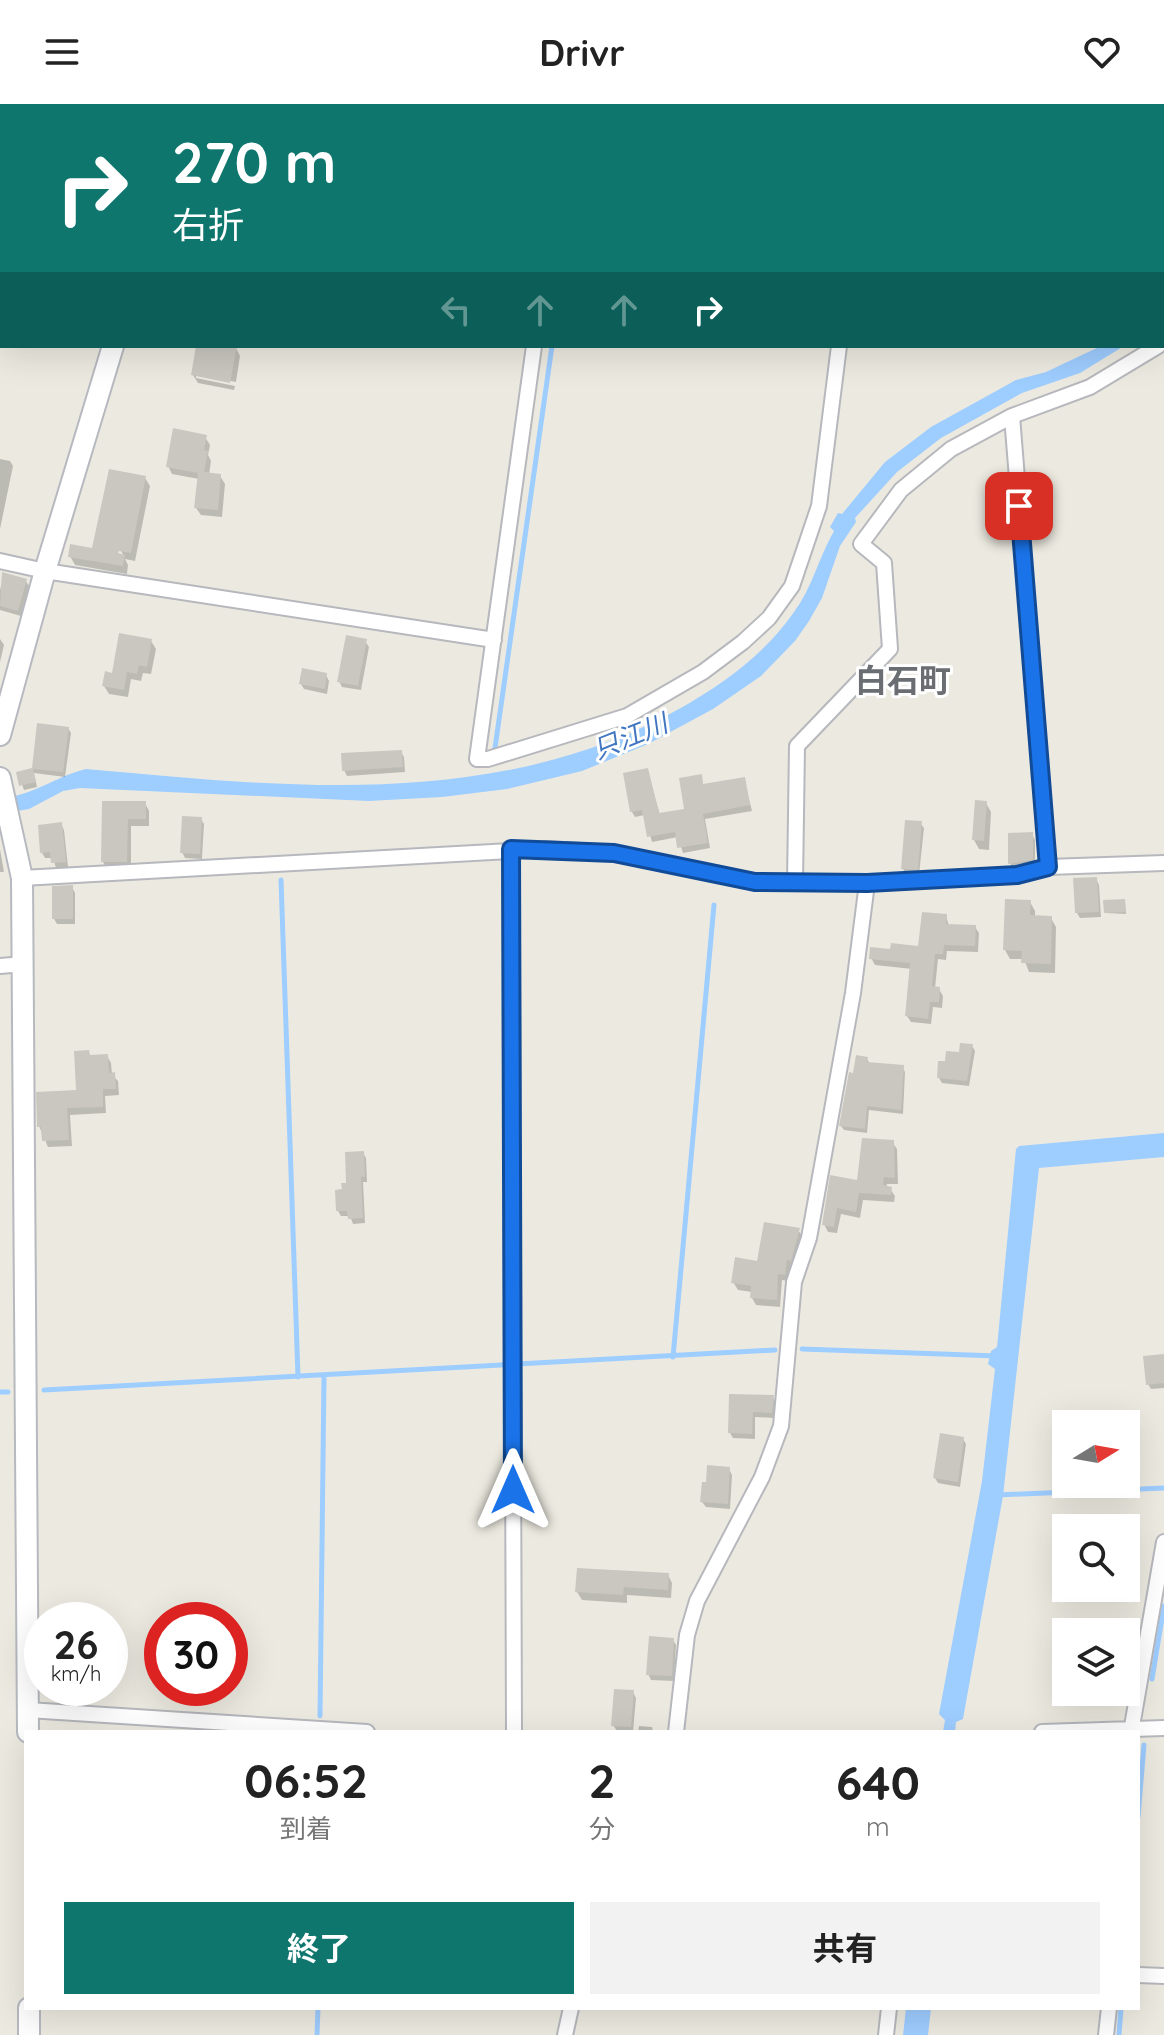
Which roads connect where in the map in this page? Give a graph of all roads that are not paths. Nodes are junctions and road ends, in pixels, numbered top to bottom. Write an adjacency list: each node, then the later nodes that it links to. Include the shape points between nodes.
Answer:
1 (112, 348): 7 (street)
2 (534, 348): 8 (street)
3 (839, 348): 8 (street, via 819,506 792,586 743,642 627,716 477,759)
4 (1154, 348): 5 (street, via 1090,387)
5 (1012, 416): 13 (street); 15 (street, via 951,449 901,490 861,544 884,563 890,649 797,746)
6 (0, 561): 7 (street)
7 (45, 571): 8 (street); 9 (street)
8 (494, 640)
9 (0, 735)
10 (1, 782): 14 (street)
11 (511, 849): 14 (street); 15 (street, via 614,853 755,882); 24 (street)
12 (1164, 863): 13 (street)
13 (1048, 867): 16 (street, via 1017,875)
14 (22, 878): 17 (street)
15 (795, 883): 16 (street)
16 (867, 883): 25 (street, via 809,1238 794,1282 781,1426 762,1477 697,1601 687,1635)
17 (24, 964): 18 (street); 20 (street)
18 (0, 966)
19 (1164, 1542): 26 (street)
20 (28, 1710): 22 (street); 23 (street)
21 (1164, 1728): 26 (street)
22 (28, 1730)
23 (336, 1730)
24 (514, 1730)
25 (676, 1730)
26 (1132, 1730)
27 (1140, 1975): 28 (street)
28 (1164, 1976)
29 (29, 2010): 33 (street)
30 (571, 2010): 34 (street)
31 (889, 2010): 35 (street)
32 (1109, 2010): 36 (street)
33 (29, 2035)
34 (565, 2035)
35 (886, 2035)
36 (1106, 2035)

